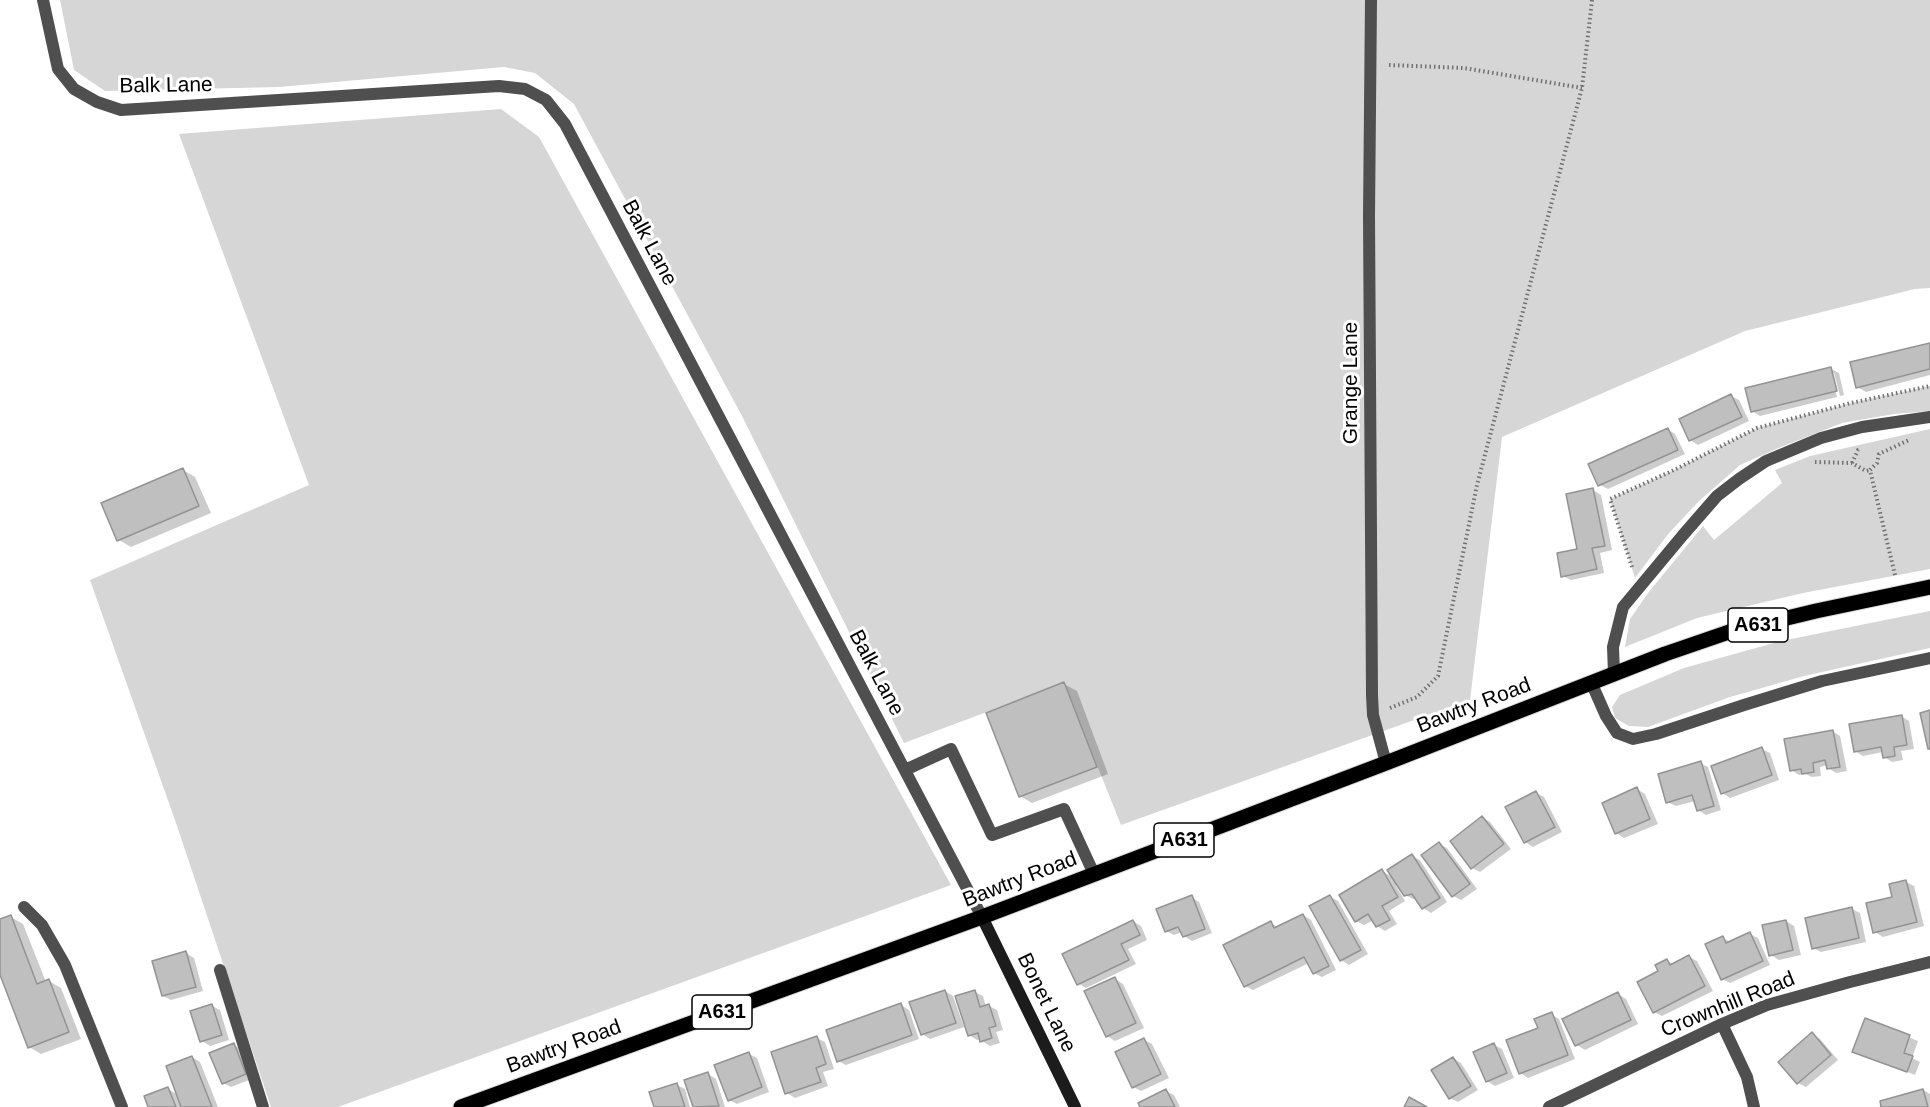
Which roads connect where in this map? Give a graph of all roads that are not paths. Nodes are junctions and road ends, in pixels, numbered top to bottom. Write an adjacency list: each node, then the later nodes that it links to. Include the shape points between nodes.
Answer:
1 (43, 0): 9 (street, Balk Lane, via 58,69 74,89 121,110 499,86 525,89 546,100 565,124)
2 (1371, 0): 8 (street, Grange Lane, via 1373,715)
3 (1930, 417): 6 (street, via 1862,427 1821,438 1766,461 1739,478 1696,519 1623,607 1613,647)
4 (1930, 587): 6 (main road, Bawtry Road / A631, via 1729,632)
5 (1930, 658): 7 (street, via 1822,681 1633,739 1617,733)
6 (1614, 674): 7 (main road, Bawtry Road / A631)
7 (1591, 682): 8 (main road, Bawtry Road / A631)
8 (1386, 763): 10 (main road, Bawtry Road / A631)
9 (905, 770): 10 (street, via 951,749 992,835 1064,809); 12 (street, Balk Lane)
10 (1094, 874): 12 (main road, Bawtry Road / A631)
11 (24, 907): 16 (street, via 42,925 65,965)
12 (982, 917): 18 (main road, Bawtry Road / A631); 19 (main road, Bonet Lane)
13 (1930, 962): 15 (street, Crownhill Road, via 1793,997)
14 (220, 970): 17 (street)
15 (1722, 1024): 20 (street, Crownhill Road); 21 (street, via 1747,1077)
16 (122, 1107)
17 (263, 1107)
18 (461, 1107)
19 (1075, 1107)
20 (1549, 1107)
21 (1754, 1107)

